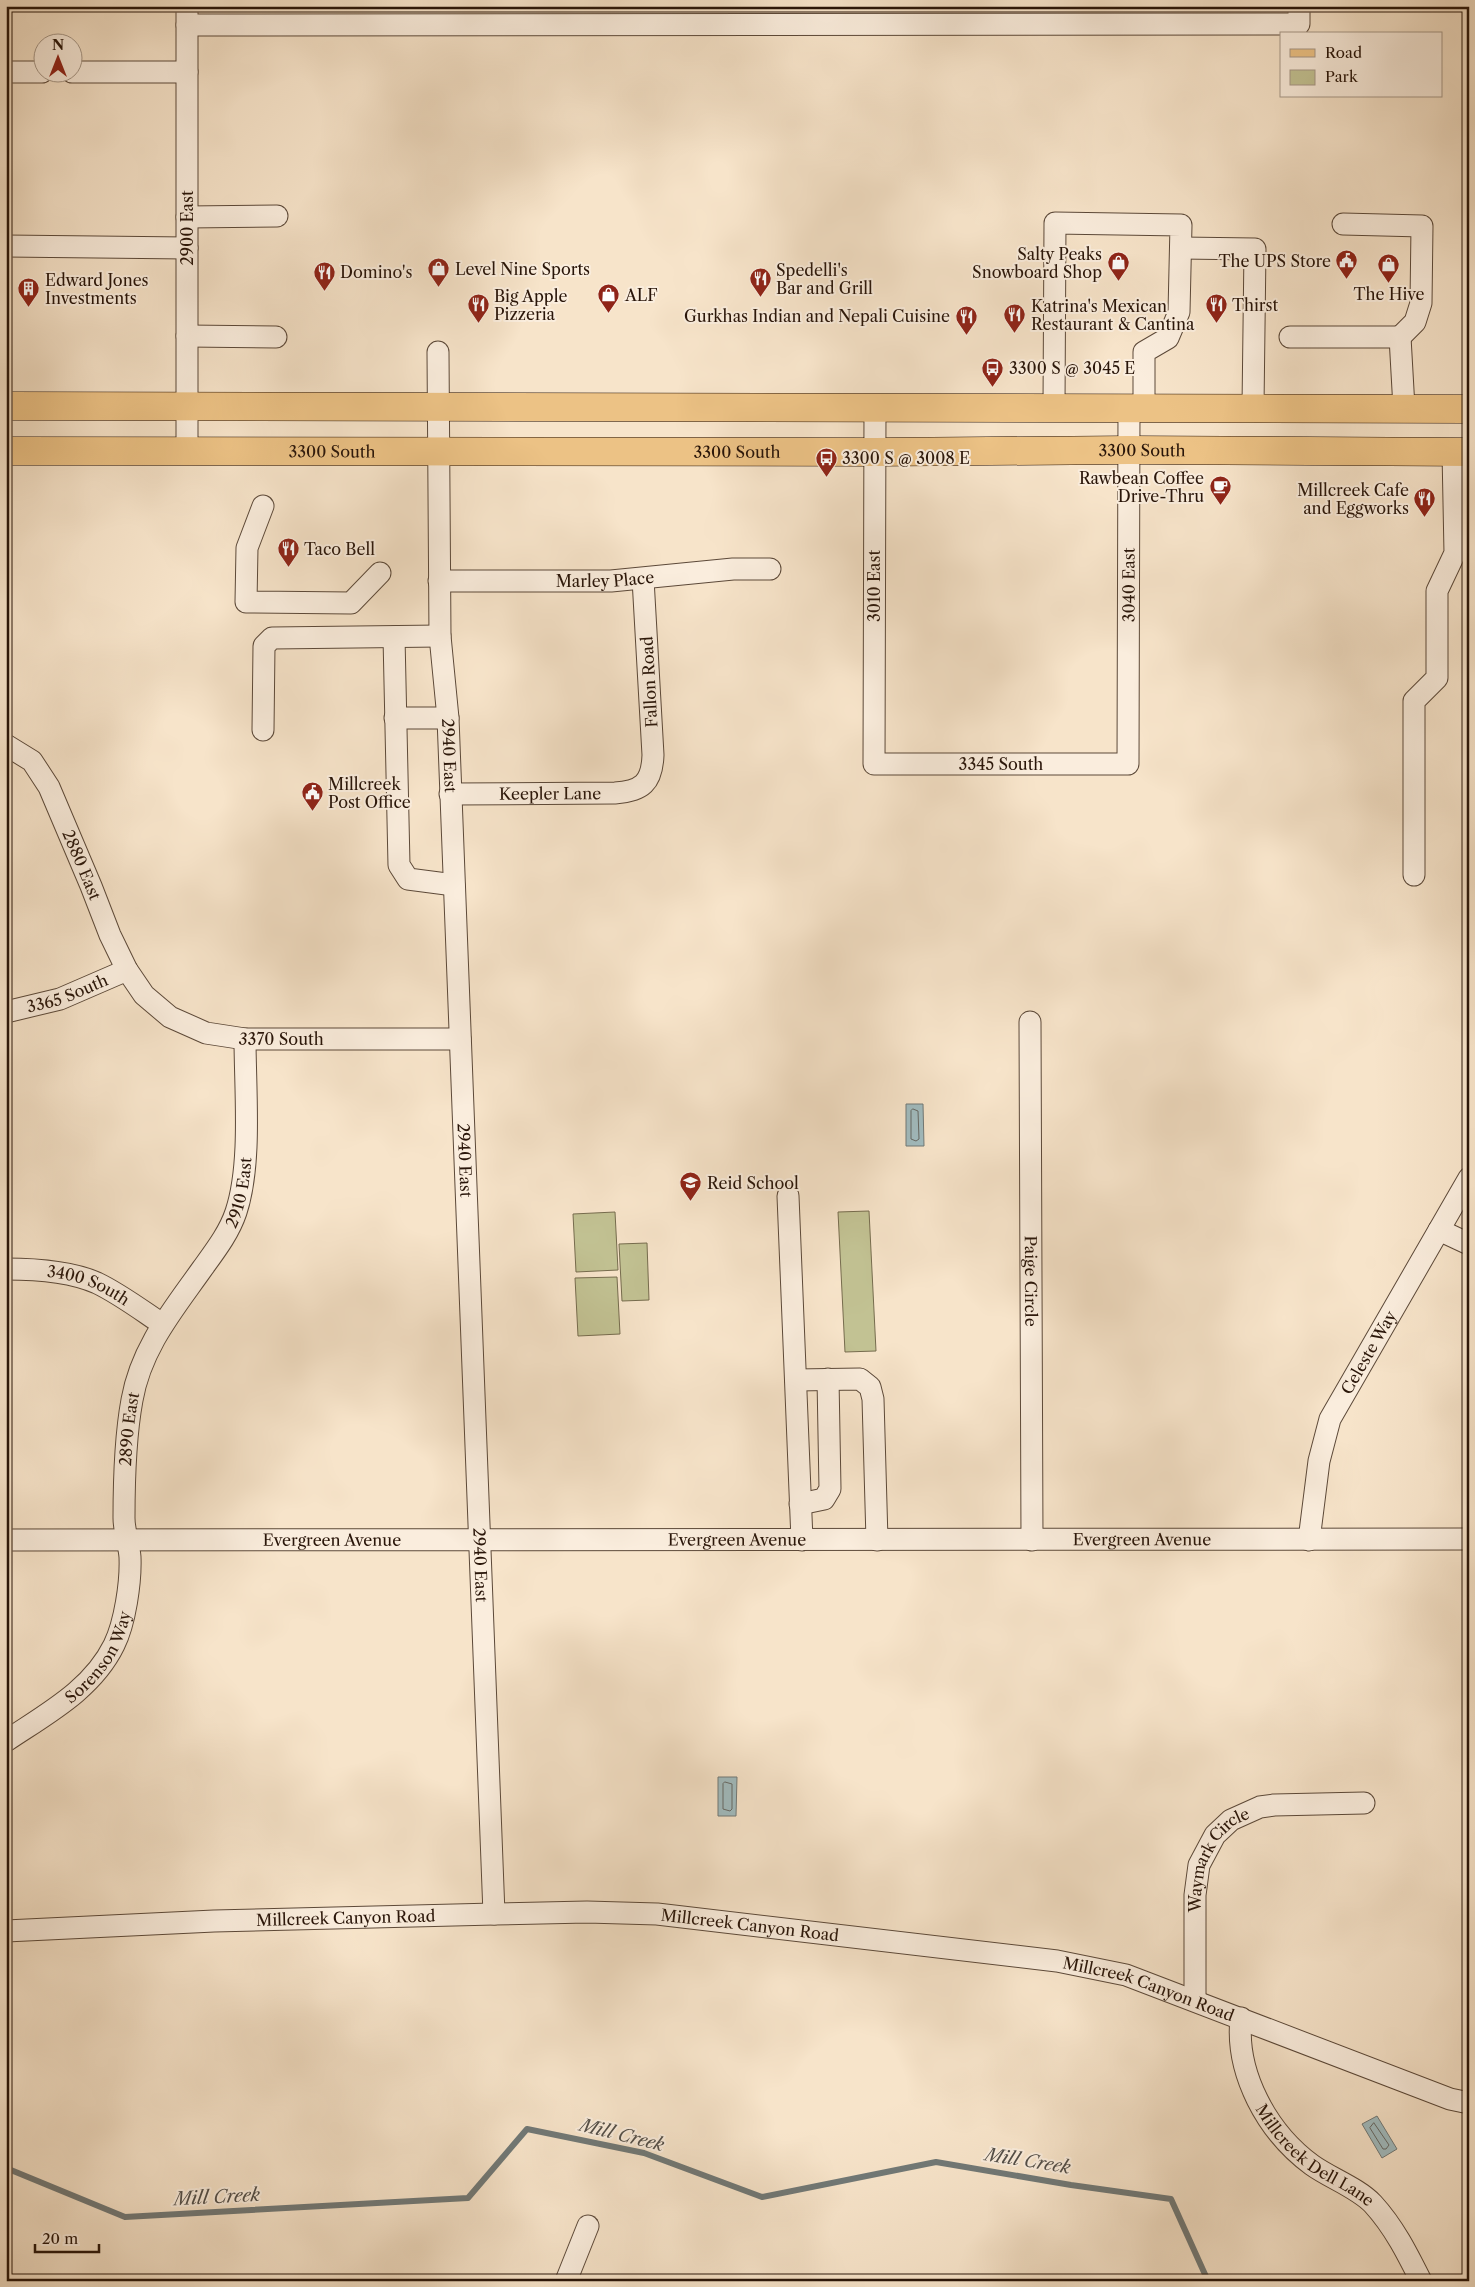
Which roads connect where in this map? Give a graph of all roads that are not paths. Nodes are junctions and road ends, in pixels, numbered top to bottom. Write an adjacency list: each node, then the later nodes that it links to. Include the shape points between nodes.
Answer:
1 (1299, 15): 2 (street)
2 (187, 16): 6 (street, 2900 East)
3 (6, 72): 4 (street)
4 (32, 72)
5 (82, 72): 6 (street)
6 (187, 72): 8 (street, 2900 East)
7 (277, 216): 8 (street)
8 (187, 217): 11 (street, 2900 East)
9 (1343, 224): 16 (street, via 1422,226 1421,303 1416,322)
10 (6, 246): 11 (street)
11 (187, 248): 13 (street, 2900 East)
12 (1181, 248): 21 (street, via 1256,249); 22 (street, via 1181,225 1055,223); 23 (street, 3040 East, via 1179,312 1168,338 1144,352)
13 (187, 336): 14 (street); 19 (street, 2900 East)
14 (276, 337)
15 (1290, 337): 16 (street)
16 (1400, 337): 24 (street)
17 (438, 352): 20 (street, 2940 East)
18 (6, 406): 19 (main road)
19 (187, 406): 20 (main road); 30 (street, 2900 East)
20 (437, 407): 25 (main road); 27 (street, 2940 East)
21 (1253, 407): 23 (main road); 24 (main road)
22 (1054, 408): 23 (main road); 25 (main road)
23 (1137, 408): 28 (street, 3040 East)
24 (1404, 408): 26 (main road)
25 (874, 409): 31 (street, 3010 East)
26 (1469, 409)
27 (437, 450): 30 (main road, 3300 South); 31 (main road, 3300 South); 37 (street, 2940 East)
28 (1129, 450): 31 (main road, 3300 South); 32 (main road, 3300 South); 45 (street, 3040 East)
29 (6, 451): 30 (main road, 3300 South)
30 (187, 451)
31 (874, 452): 44 (street, 3010 East)
32 (1461, 452): 48 (street, via 1455,553 1437,591 1437,678 1414,701)
33 (263, 506): 35 (street, via 247,548 246,602 351,603)
34 (770, 569): 36 (street, Marley Place, via 733,569)
35 (380, 573)
36 (644, 579): 37 (street, Marley Place, via 611,582); 46 (street, Fallon Road, via 653,755 652,770)
37 (439, 581): 38 (street, 2940 East)
38 (440, 636): 39 (street); 41 (street, 2940 East)
39 (394, 637): 40 (street); 42 (street, via 272,638 264,646)
40 (395, 718): 41 (street); 49 (street, via 399,865 408,879)
41 (448, 718): 47 (street, 2940 East)
42 (263, 730)
43 (6, 745): 50 (street, 2880 East, via 32,761 57,802)
44 (874, 764): 45 (street, 3345 South)
45 (1128, 764)
46 (646, 783): 47 (street, Keepler Lane, via 632,791 615,793)
47 (450, 794): 49 (street, 2940 East)
48 (1414, 875)
49 (454, 885): 53 (street, 2940 East)
50 (127, 970): 51 (street, 3365 South, via 60,999); 54 (street, 3370 South, via 144,995 170,1017 206,1033)
51 (6, 1012)
52 (1030, 1022): 69 (street, Paige Circle)
53 (460, 1038): 54 (street, 3370 South); 66 (street, 2940 East)
54 (246, 1039): 60 (street, 2910 East, via 245,1162 236,1212 221,1243)
55 (1469, 1178): 57 (street, Celeste Way)
56 (788, 1196): 61 (street)
57 (1438, 1230): 58 (street); 70 (street, Celeste Way, via 1330,1419 1319,1461)
58 (1469, 1244)
59 (6, 1269): 60 (street, 3400 South, via 54,1272 96,1283)
60 (162, 1324): 65 (street, 2890 East, via 145,1353 132,1398 124,1520)
61 (796, 1380): 62 (street); 63 (street)
62 (828, 1380): 63 (street, via 830,1488 824,1499); 68 (street, via 860,1379 870,1387)
63 (800, 1504): 67 (street)
64 (6, 1540): 65 (street, Evergreen Avenue)
65 (127, 1540): 66 (street, Evergreen Avenue); 72 (street, Sorenson Way, via 130,1557 125,1614 114,1645 95,1675 78,1692)
66 (480, 1540): 67 (street, Evergreen Avenue); 74 (street, 2940 East)
67 (802, 1540): 68 (street, Evergreen Avenue)
68 (877, 1540): 69 (street, Evergreen Avenue)
69 (1032, 1540): 70 (street, Evergreen Avenue)
70 (1309, 1540): 71 (street, Evergreen Avenue)
71 (1469, 1540)
72 (6, 1741)
73 (1364, 1804): 76 (street, Waymark Circle, via 1274,1804 1231,1820 1215,1835 1198,1865)
74 (494, 1914): 75 (street, Millcreek Canyon Road, via 214,1921); 76 (street, Millcreek Canyon Road, via 657,1914 1057,1961 1126,1975)
75 (6, 1931)
76 (1195, 2000): 77 (street, Millcreek Canyon Road)
77 (1241, 2018): 78 (street, Millcreek Canyon Road, via 1450,2099); 81 (street, Millcreek Dell Lane, via 1242,2060 1254,2094 1271,2122 1312,2165 1371,2202 1395,2230)
78 (1469, 2103)
79 (588, 2226): 80 (street)
80 (566, 2281)
81 (1421, 2281)

